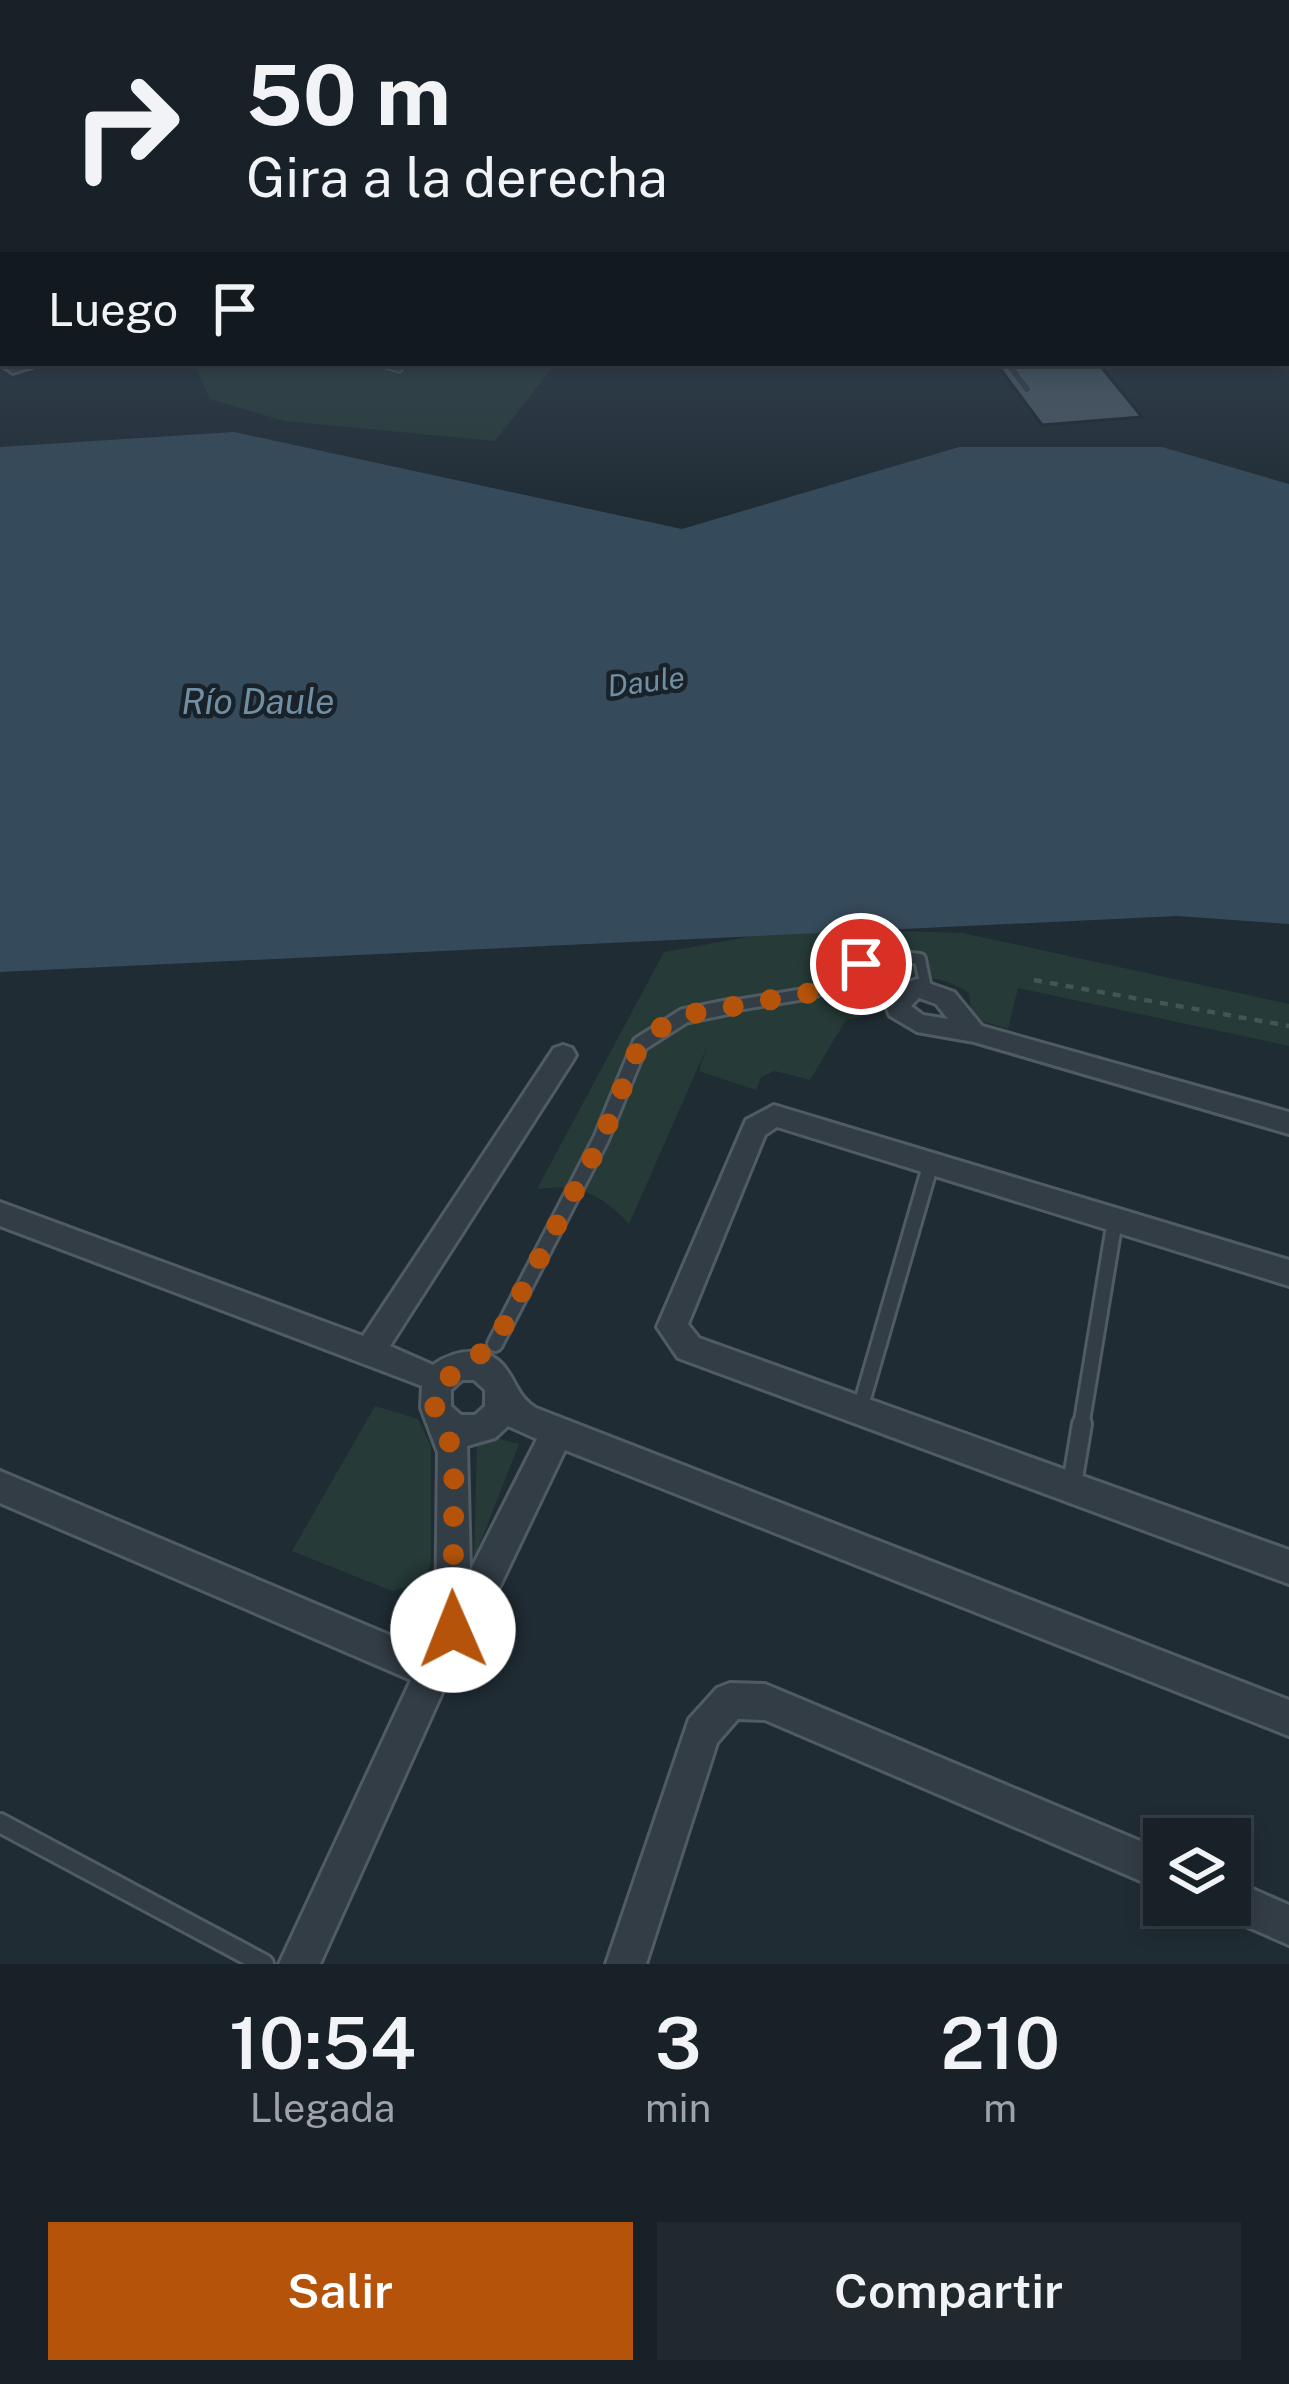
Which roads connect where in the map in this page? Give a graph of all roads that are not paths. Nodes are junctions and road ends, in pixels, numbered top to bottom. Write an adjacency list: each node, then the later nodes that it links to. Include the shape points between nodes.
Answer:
1 (390, 366): 3 (lane)
2 (1009, 366): 4 (lane)
3 (399, 369)
4 (1027, 389)
5 (926, 989): 6 (street, via 945,998); 6 (street, via 904,993 903,1016); 14 (lane, via 920,959 892,954 815,992 690,1014 652,1032 602,1139)
6 (974, 1033): 8 (street)
7 (563, 1055): 13 (street)
8 (1289, 1123)
9 (932, 1162): 11 (street); 15 (lane); 15 (street, via 784,1118 759,1121 674,1319 675,1336 689,1348)
10 (0, 1214): 13 (street)
11 (1115, 1219): 12 (street); 18 (lane)
12 (1289, 1273)
13 (369, 1353): 14 (street)
14 (463, 1379): 16 (street); 16 (street, via 460,1430); 20 (street, via 454,1453)
15 (860, 1410): 18 (street)
16 (541, 1426): 20 (street, via 488,1574); 22 (street)
17 (0, 1487): 21 (street)
18 (1072, 1487): 19 (street)
19 (1289, 1567)
20 (453, 1630): 21 (street)
21 (434, 1672): 29 (street)
22 (1289, 1718)
23 (0, 1823): 28 (lane)
24 (1143, 1862): 27 (street, via 748,1698 730,1701 702,1732)
25 (1251, 1909): 26 (street)
26 (1289, 1924)
27 (632, 1962)
28 (264, 1964)
29 (299, 1964)

